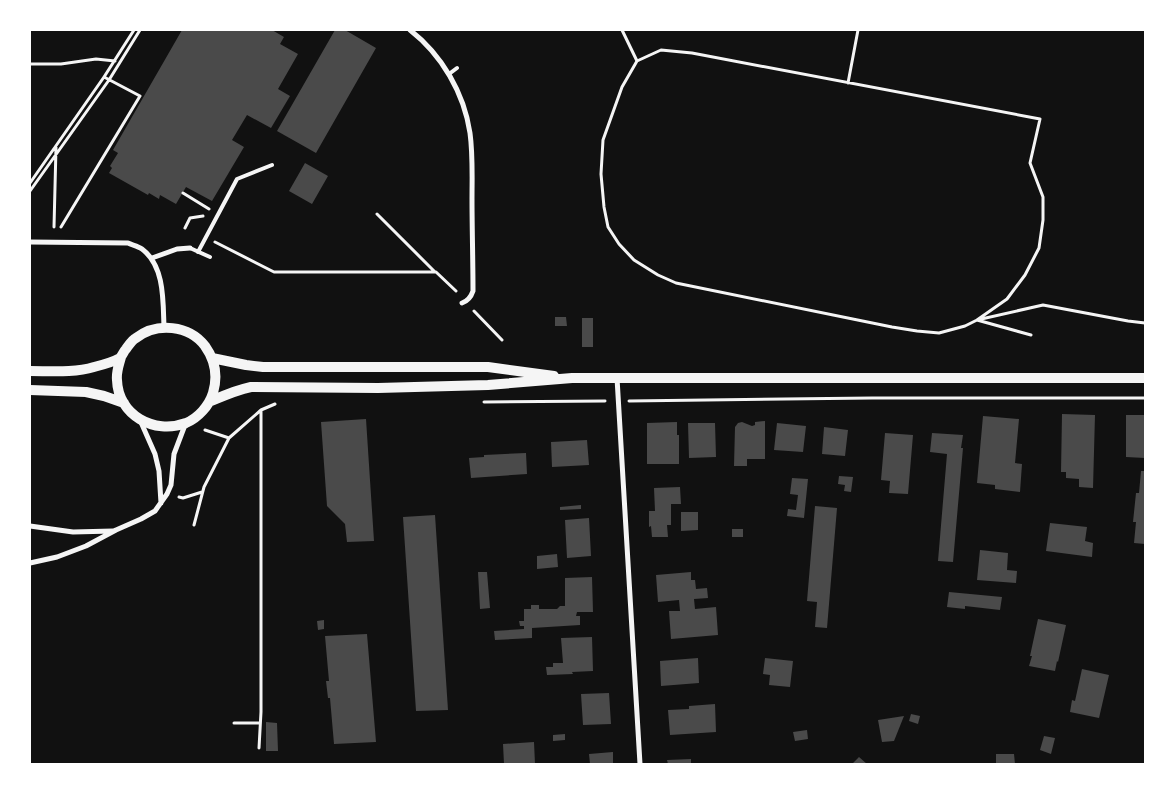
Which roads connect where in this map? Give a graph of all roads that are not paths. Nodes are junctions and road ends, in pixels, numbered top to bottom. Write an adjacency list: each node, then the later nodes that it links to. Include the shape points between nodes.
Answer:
1 (410, 30): 3 (street)
2 (457, 68): 3 (lane)
3 (449, 74): 10 (street, via 466,113 471,149 473,291)
4 (272, 165): 7 (lane, via 237,179)
5 (30, 242): 9 (street, via 128,243 141,248)
6 (190, 248): 7 (lane); 9 (street)
7 (198, 252): 8 (lane)
8 (210, 257)
9 (152, 258): 11 (street, via 160,279)
10 (464, 302)
11 (164, 328): 12 (main road, via 136,337); 13 (main road, via 175,328 196,338)
12 (121, 357): 14 (main road, via 77,371); 20 (main road, via 116,379)
13 (212, 358): 15 (main road, via 263,367 488,367); 19 (main road, via 216,381)
14 (30, 371)
15 (572, 378): 16 (main road); 19 (main road, via 488,385 251,387)
16 (617, 378): 17 (main road); 27 (street)
17 (1145, 378)
18 (30, 390): 20 (main road, via 86,392)
19 (209, 402): 22 (main road)
20 (124, 403): 21 (main road)
21 (140, 420): 22 (main road, via 163,427); 23 (street, via 155,454)
22 (186, 423): 23 (street, via 174,454 171,485)
23 (162, 503): 25 (street, via 149,515)
24 (30, 526): 25 (street, via 73,532)
25 (116, 530): 26 (street, via 76,550)
26 (30, 563)
27 (640, 764)

